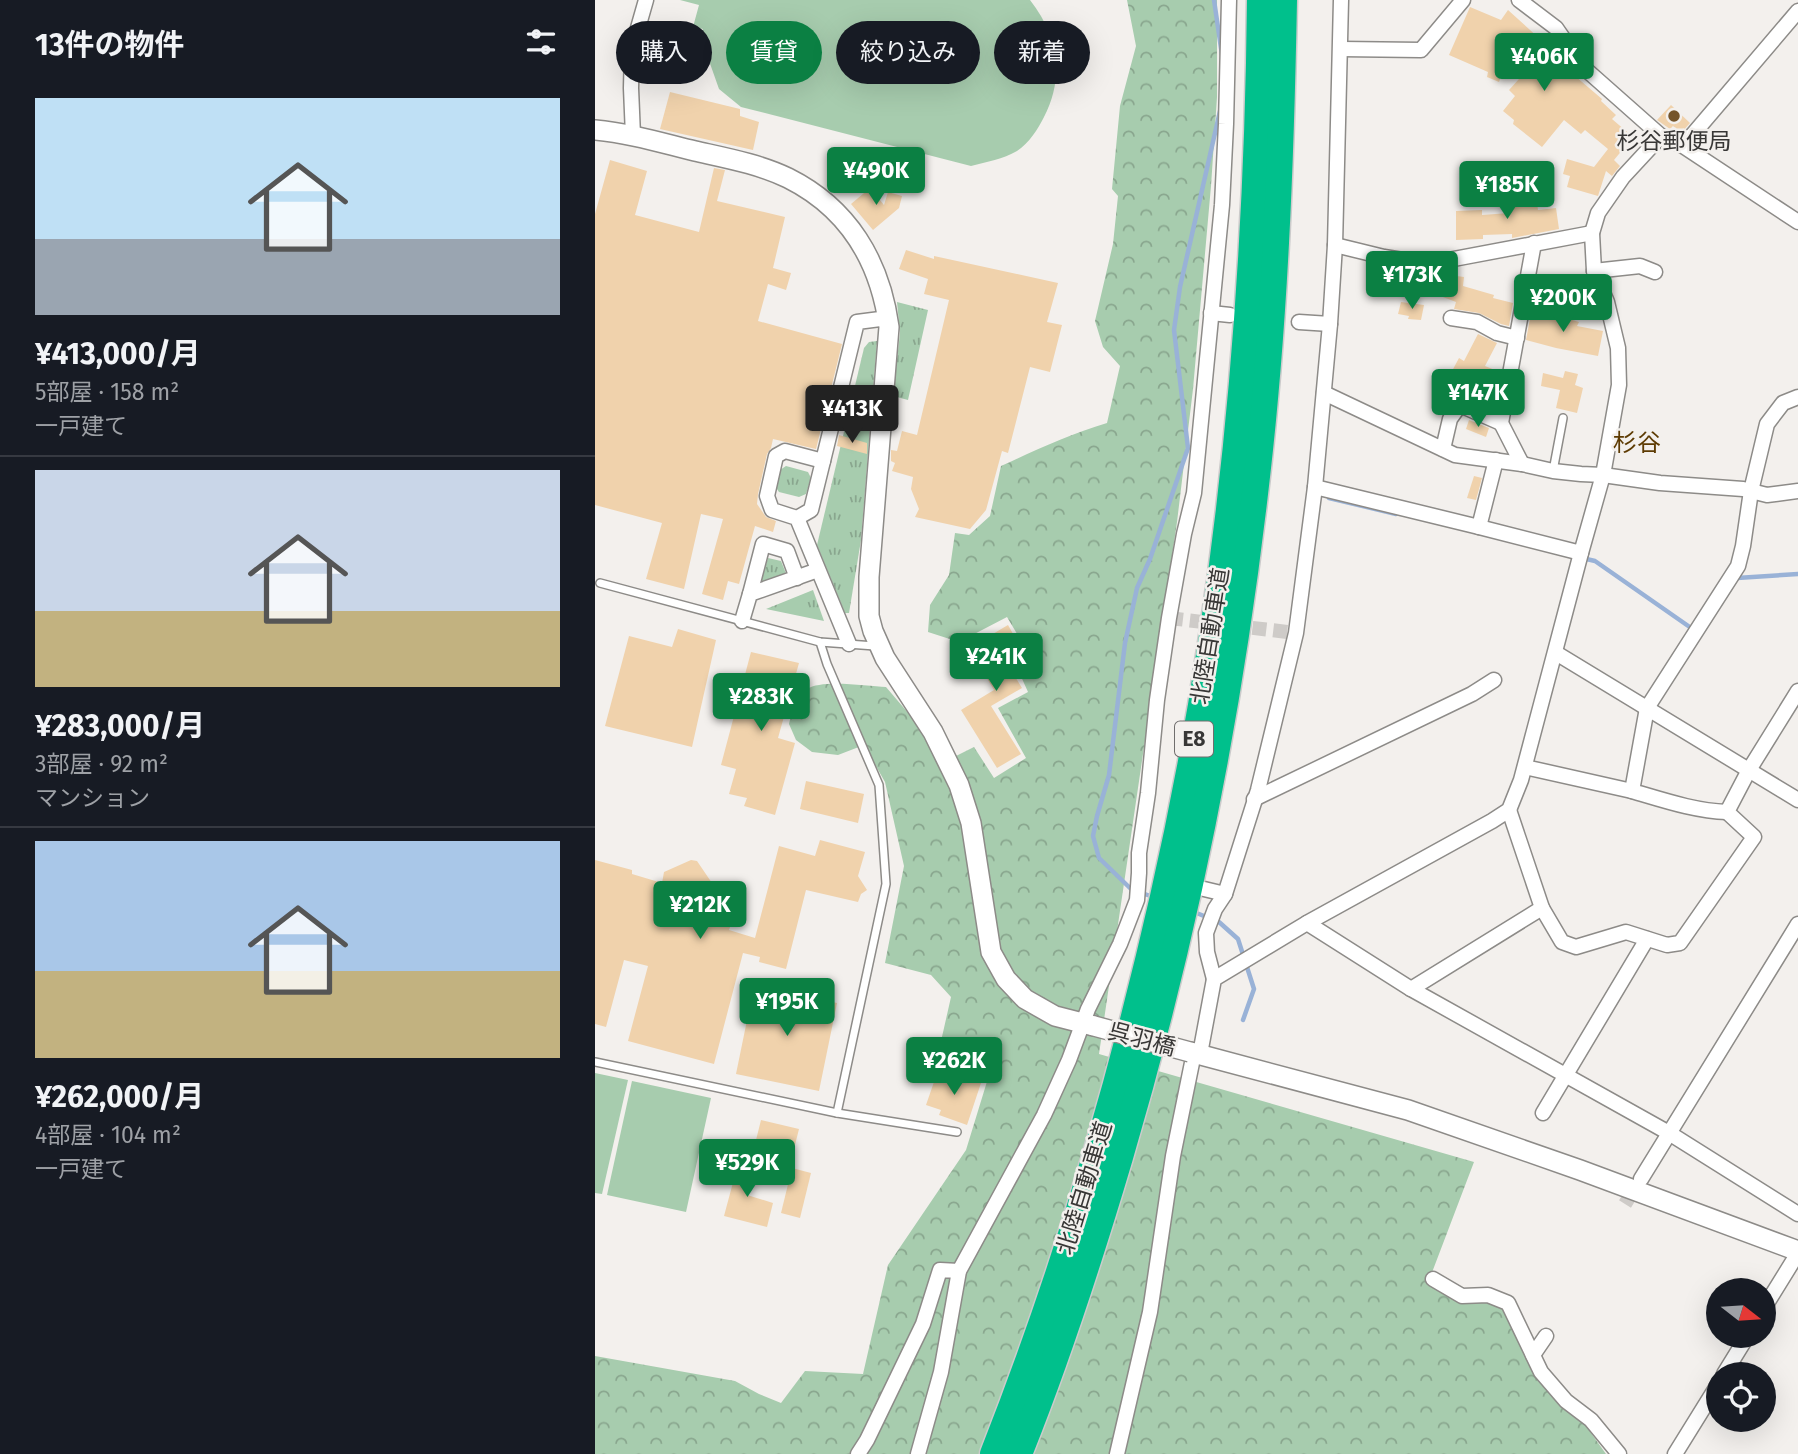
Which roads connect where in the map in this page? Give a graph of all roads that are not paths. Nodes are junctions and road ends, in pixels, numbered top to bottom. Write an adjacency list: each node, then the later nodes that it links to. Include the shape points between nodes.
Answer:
1 (646, 0): 11 (street, via 632,49)
2 (1229, 0): 20 (street, via 1224,164)
3 (1260, 0): 90 (highway, 北陸自動車道 / E8, via 1257,138 1242,372 1219,586 1186,782 1163,895 1110,1104 1044,1315)
4 (1284, 0): 91 (highway, 北陸自動車道 / E8, via 1268,369 1229,688 1187,901 1133,1112 1069,1319)
5 (1341, 0): 9 (street)
6 (1463, 0): 9 (street, via 1422,50)
7 (1519, 0): 12 (street, via 1556,28 1583,67)
8 (1798, 10): 13 (street)
9 (1341, 49): 17 (street)
10 (595, 130): 11 (street, 呉羽橋)
11 (633, 136): 22 (street, 呉羽橋, via 741,162 786,177 814,194 844,219 864,248)
12 (1661, 136): 13 (street); 15 (street, via 1623,177 1598,213)
13 (1683, 146): 14 (street)
14 (1798, 222)
15 (1592, 233): 16 (street); 18 (street)
16 (1534, 243): 17 (street, via 1427,264); 26 (street)
17 (1335, 245): 25 (street)
18 (1594, 271): 19 (street, via 1640,266); 36 (street, via 1618,348 1619,385)
19 (1655, 272)
20 (1211, 313): 21 (street); 70 (street, via 1194,493 1157,699 1139,853 1145,874 1120,944 1087,1009)
21 (1230, 315)
22 (888, 318): 33 (street, via 857,322); 50 (street, 呉羽橋, via 869,577 869,616)
23 (1451, 318): 26 (street, via 1477,322)
24 (1299, 322): 25 (street)
25 (1330, 324): 27 (street)
26 (1517, 338): 30 (street)
27 (1324, 393): 31 (street); 37 (street)
28 (1798, 397): 39 (street, via 1783,403 1767,424)
29 (1563, 418): 35 (lane)
30 (1501, 423): 31 (street, via 1460,405 1450,419); 34 (street)
31 (1443, 449): 32 (street)
32 (1496, 460): 34 (street); 41 (street)
33 (823, 461): 40 (street, via 811,510); 40 (street, via 785,451 776,456 767,496 772,510)
34 (1521, 464): 35 (street)
35 (1553, 471): 36 (street)
36 (1603, 475): 39 (street); 42 (street)
37 (1315, 486): 41 (street); 58 (street, via 1296,633)
38 (1798, 491): 39 (street)
39 (1751, 492): 54 (street, via 1738,566)
40 (797, 518): 43 (street)
41 (1479, 527): 42 (street)
42 (1581, 553): 51 (street)
43 (818, 570): 44 (street); 49 (street)
44 (797, 578): 46 (street); 46 (street, via 787,551 763,544)
45 (600, 583): 47 (lane)
46 (750, 594): 47 (street)
47 (742, 621): 48 (lane)
48 (820, 642): 49 (lane); 74 (lane, via 879,785 886,884)
49 (849, 644): 50 (lane)
50 (879, 646): 70 (street, 呉羽橋, via 933,732 958,785 971,823 991,952 1006,979 1025,999 1055,1016)
51 (1556, 653): 54 (street); 55 (street)
52 (1494, 680): 58 (street)
53 (1798, 691): 56 (street)
54 (1647, 708): 56 (street); 57 (street)
55 (1525, 767): 57 (street); 60 (street)
56 (1749, 770): 59 (street); 61 (street)
57 (1632, 791): 61 (street)
58 (1254, 799): 63 (street)
59 (1798, 800)
60 (1509, 810): 64 (street); 65 (street)
61 (1727, 812): 67 (street, via 1754,837 1680,943 1667,945)
62 (1204, 888): 63 (street)
63 (1225, 894): 68 (street, via 1206,933)
64 (1542, 908): 67 (street, via 1562,942 1576,947 1626,932); 69 (street)
65 (1307, 923): 68 (street); 69 (street)
66 (1798, 924): 77 (street)
67 (1647, 939): 73 (street)
68 (1214, 979): 71 (street)
69 (1411, 989): 73 (street)
70 (1088, 1024): 71 (street, 呉羽橋, bridge); 81 (street)
71 (1195, 1053): 80 (street, 呉羽橋, via 1408,1110); 87 (street, via 1173,1156 1150,1312)
72 (595, 1062): 74 (lane)
73 (1566, 1076): 75 (street); 77 (street)
74 (837, 1112): 76 (lane)
75 (1542, 1113)
76 (957, 1132)
77 (1669, 1133): 78 (street); 79 (street)
78 (1641, 1179)
79 (1798, 1214)
80 (1798, 1252): 83 (street)
81 (959, 1271): 88 (street, via 940,1270 923,1324); 89 (street, via 941,1372)
82 (1433, 1279): 85 (street, via 1462,1296 1488,1296 1508,1303)
83 (1776, 1288)
84 (1546, 1336): 85 (street)
85 (1533, 1355): 92 (street, via 1566,1401 1591,1420)
86 (1706, 1404): 93 (street)
87 (1112, 1451)
88 (858, 1454)
89 (918, 1454)
90 (993, 1454)
91 (1019, 1454)
92 (1619, 1454)
93 (1675, 1454)

